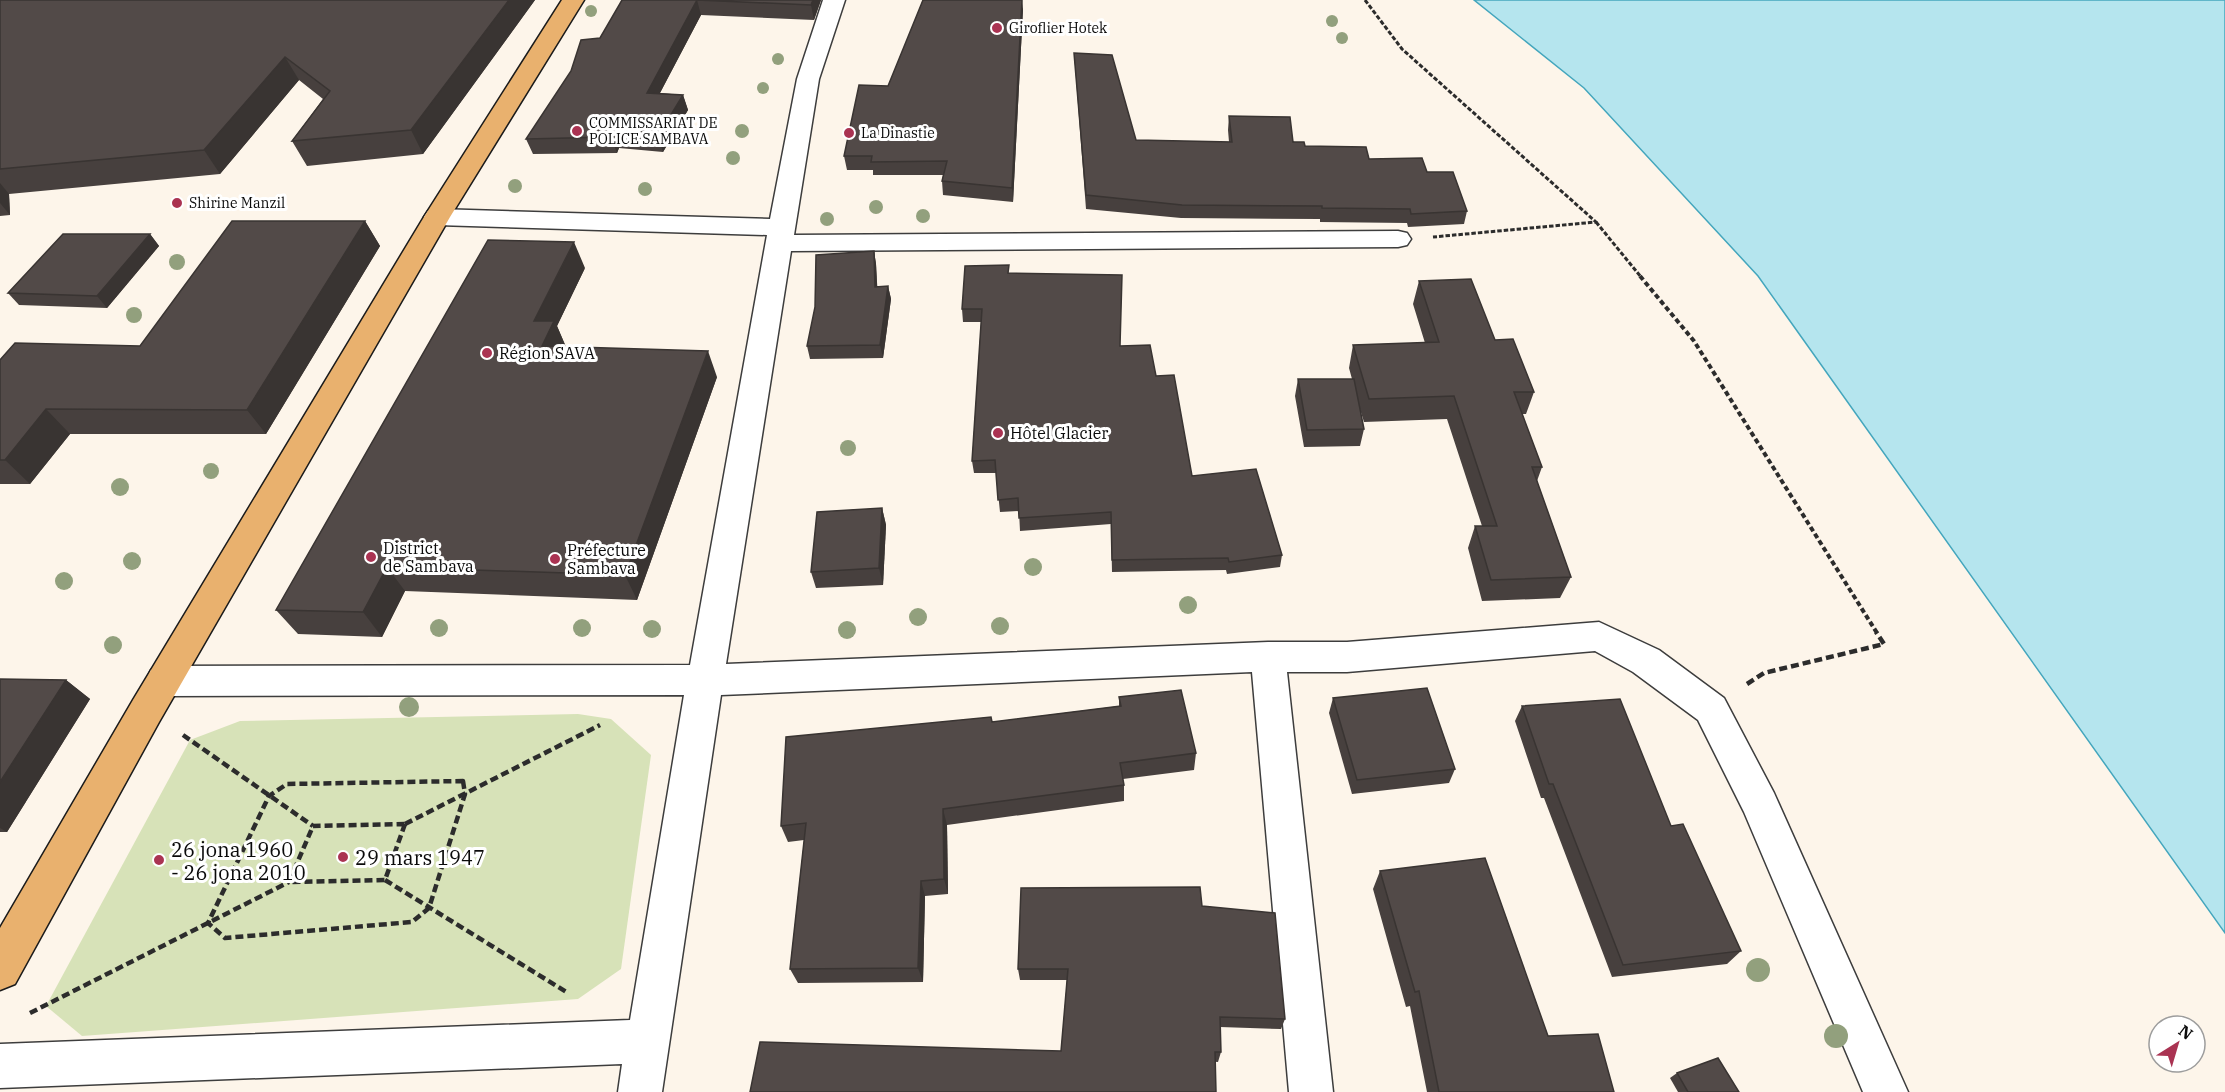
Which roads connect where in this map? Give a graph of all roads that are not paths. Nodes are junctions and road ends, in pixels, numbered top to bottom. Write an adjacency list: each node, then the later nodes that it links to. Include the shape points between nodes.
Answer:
1 (573, 0): 3 (main road)
2 (834, 0): 4 (street, via 808,78)
3 (437, 217): 4 (street); 7 (main road)
4 (780, 235): 5 (street); 8 (street)
5 (1398, 239)
6 (1268, 657): 8 (street); 13 (street); 14 (street, via 1347,657 1599,636 1646,661 1711,709 1760,805)
7 (164, 681): 8 (street); 9 (main road)
8 (705, 681): 10 (street)
9 (0, 969)
10 (647, 1041): 11 (street); 12 (street)
11 (0, 1066)
12 (640, 1092)
13 (1311, 1092)
14 (1886, 1092)

